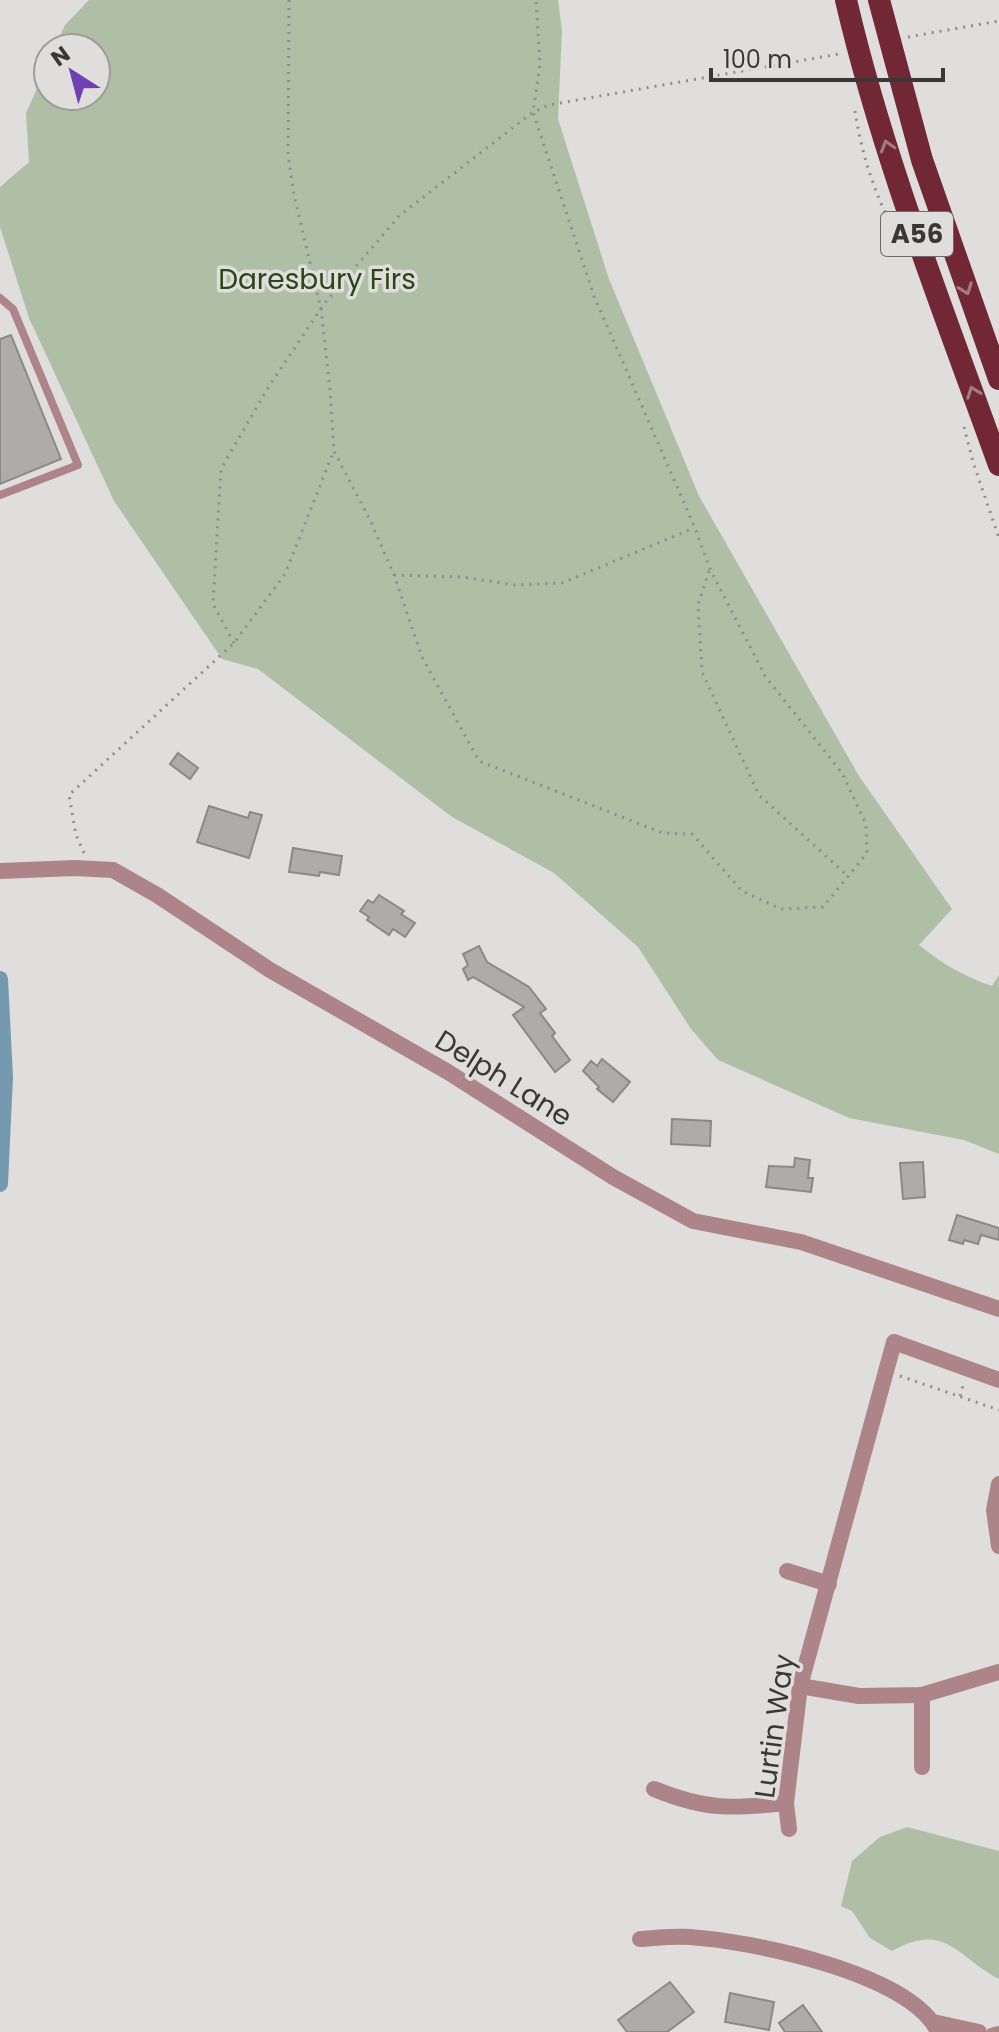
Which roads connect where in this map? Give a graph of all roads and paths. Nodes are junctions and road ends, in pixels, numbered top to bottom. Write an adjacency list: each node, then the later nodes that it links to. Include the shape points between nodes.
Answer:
1 (289, 0): 10 (path, via 288,154)
2 (536, 0): 8 (path, via 540,65)
3 (846, 0): 13 (highway, A56, one-way to 3, via 892,162)
4 (879, 0): 11 (highway, A56, one-way to 11, via 922,160)
5 (999, 21): 6 (path)
6 (915, 35)
7 (844, 52): 8 (path, via 582,98)
8 (533, 112): 10 (path, via 399,216); 15 (path, via 594,296)
9 (0, 298): 14 (lane, via 13,309 78,465)
10 (321, 309): 12 (path); 18 (path, via 221,469 213,604)
11 (999, 379)
12 (334, 451): 17 (path); 18 (path, via 285,574)
13 (999, 465)
14 (0, 495)
15 (695, 528): 16 (path); 17 (path, via 562,583 514,585)
16 (710, 569): 21 (path, via 765,676 842,773 866,824 867,853); 21 (path, via 698,605 702,672 759,795)
17 (394, 575): 21 (path, via 422,657 479,761 663,833 692,834 742,891 781,909 823,907)
18 (234, 643): 19 (path, via 69,795)
19 (89, 868): 20 (street, Delph Lane); 22 (street, Delph Lane, via 113,870 133,880 270,970 693,1221 801,1242)
20 (1, 871)
21 (849, 877)
22 (999, 1309)
23 (886, 1371): 24 (street, Lurtin Way, via 894,1342); 25 (path); 29 (street, Lurtin Way)
24 (999, 1380)
25 (999, 1410)
26 (999, 1484): 27 (street, via 994,1510)
27 (999, 1546)
28 (787, 1571): 29 (street)
29 (829, 1584): 31 (street, Lurtin Way)
30 (999, 1672): 32 (street)
31 (800, 1686): 32 (street, via 859,1696); 35 (street, Lurtin Way)
32 (922, 1695): 33 (street)
33 (922, 1767)
34 (654, 1789): 35 (street, via 705,1807)
35 (786, 1803): 36 (street, Lurtin Way)
36 (789, 1829)
37 (640, 1939): 38 (street, via 710,1939 843,1968 901,1995)
38 (936, 2027): 40 (street)
39 (999, 2030): 41 (lane)
40 (979, 2032)
41 (991, 2032)

